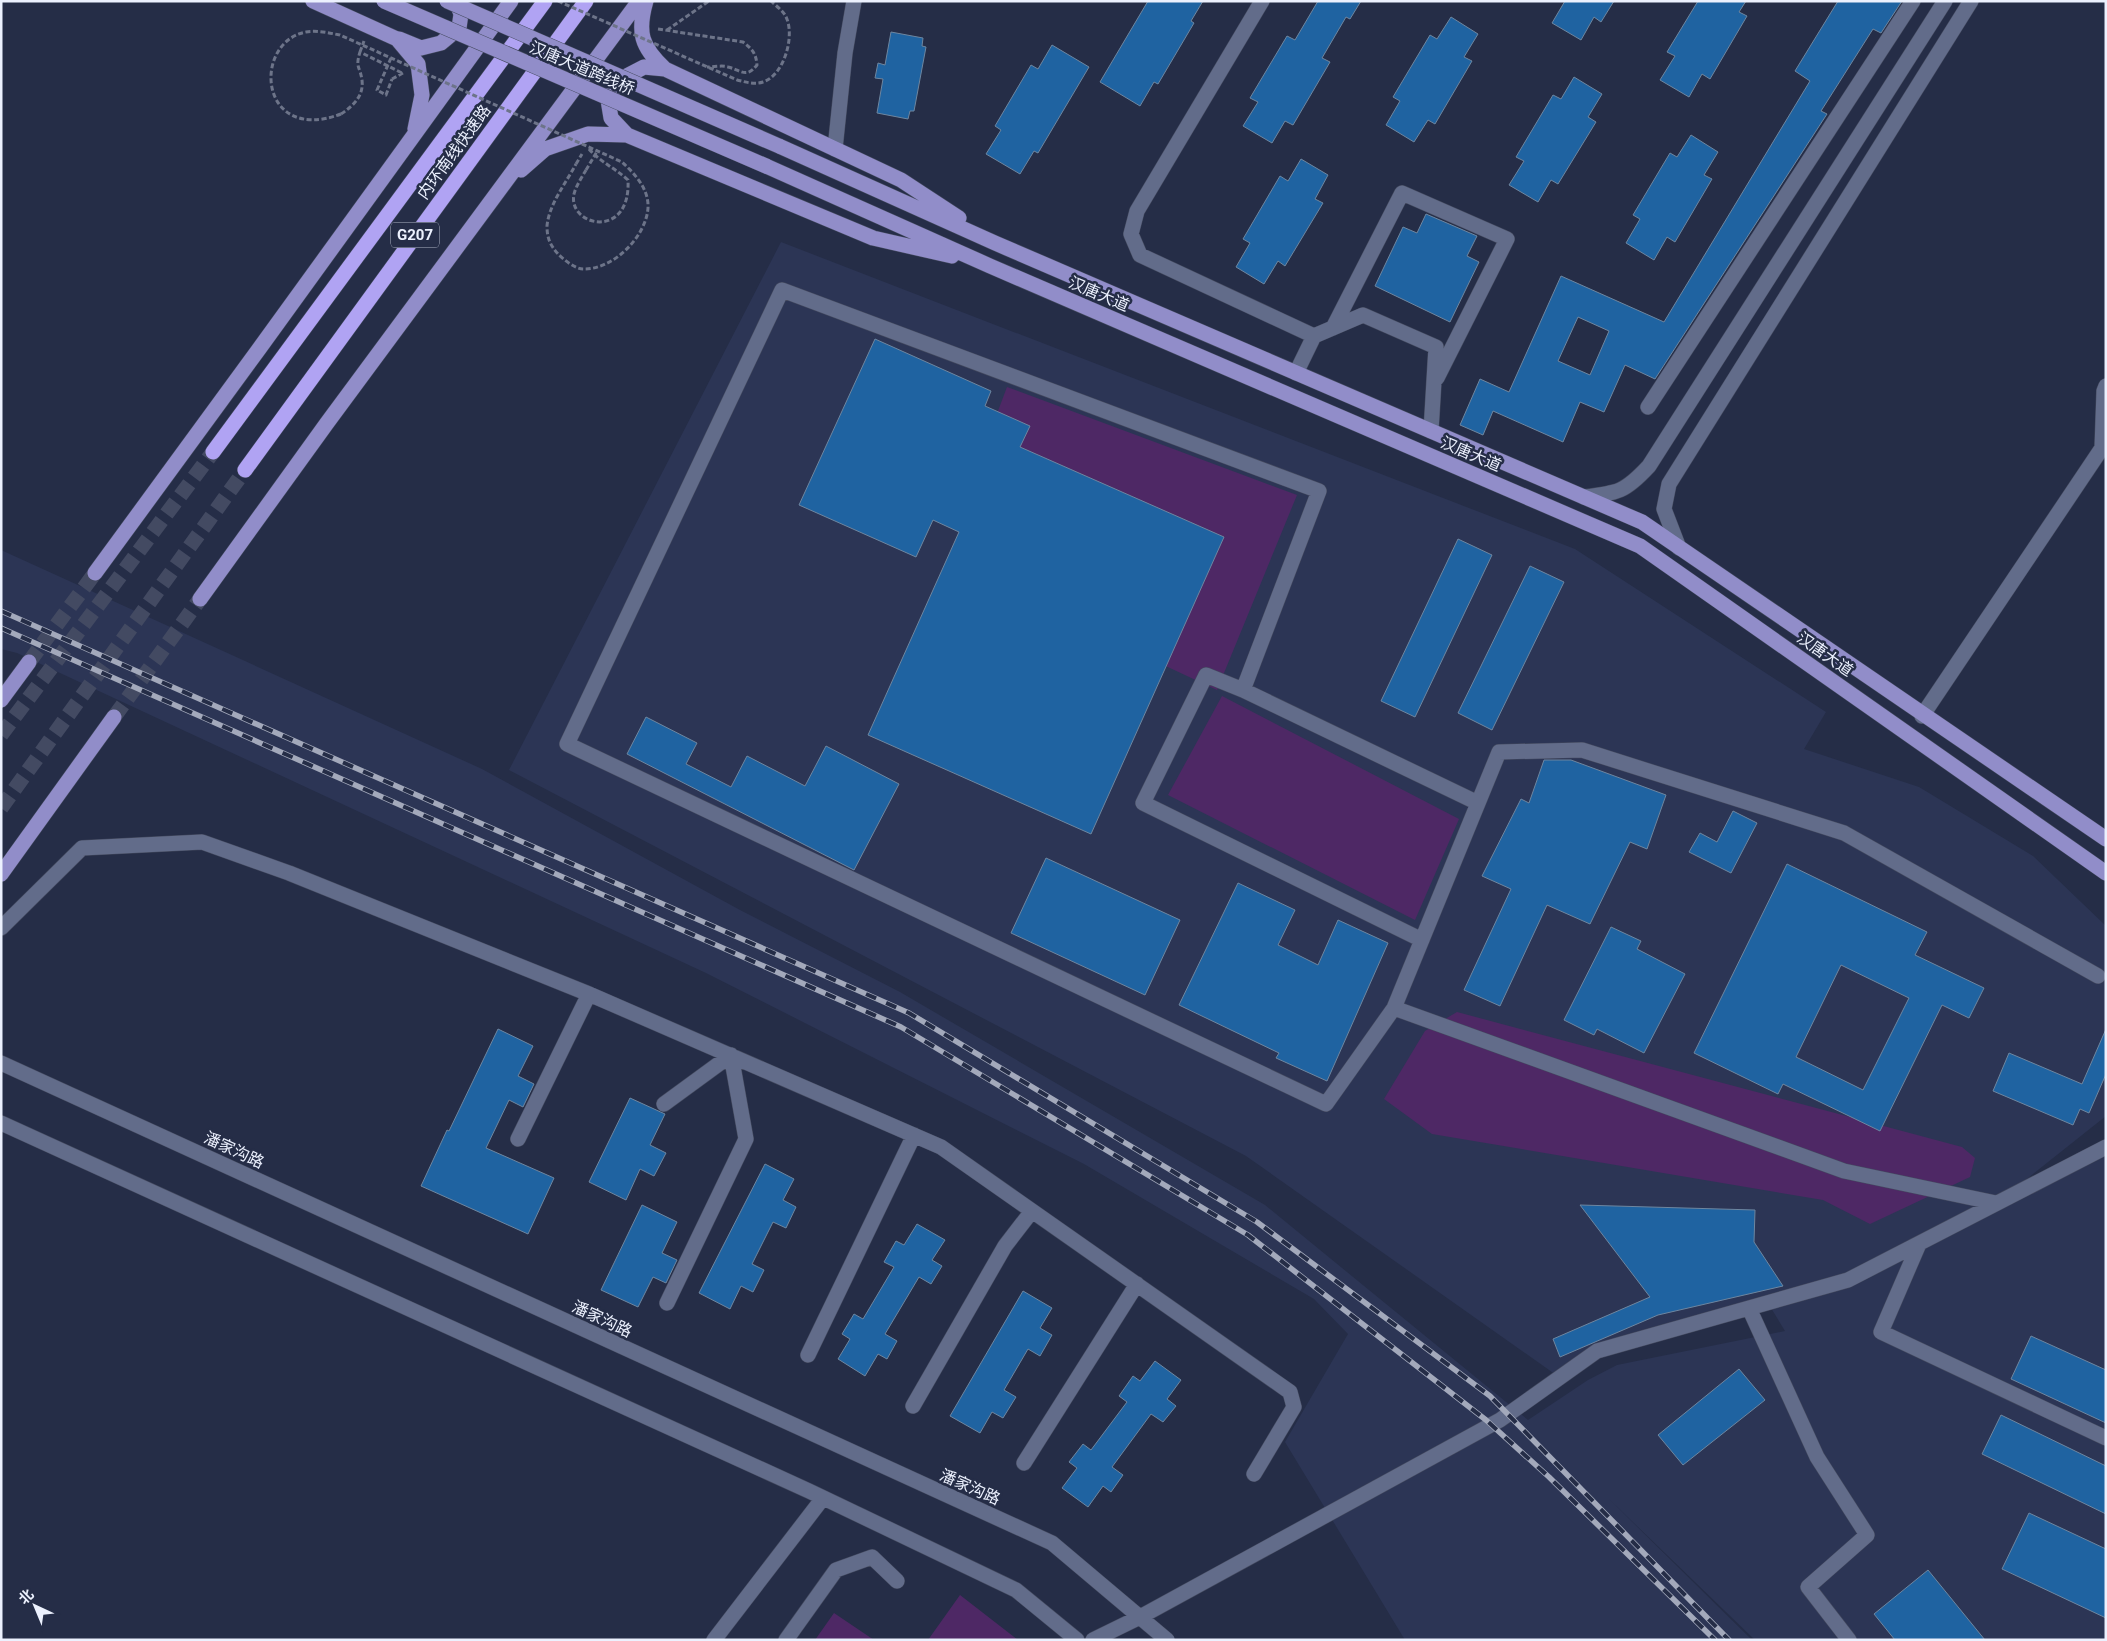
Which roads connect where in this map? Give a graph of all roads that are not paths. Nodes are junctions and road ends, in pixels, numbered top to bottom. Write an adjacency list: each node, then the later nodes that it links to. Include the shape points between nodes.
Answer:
1 (313, 1): 15 (main road)
2 (384, 1): 21 (main road, 汉唐大道跨线桥, bridge)
3 (447, 1): 19 (main road, 汉唐大道跨线桥, bridge)
4 (456, 1): 15 (main road, via 461,14 459,28 441,43 422,48)
5 (511, 1): 17 (main road)
6 (545, 1): 32 (highway, 内环南线快速路 / G207)
7 (586, 1): 33 (highway, 内环南线快速路 / G207)
8 (639, 1): 22 (main road)
9 (646, 1): 16 (main road, via 640,20 644,41 651,56)
10 (854, 1): 20 (street)
11 (1262, 1): 26 (street, via 1137,210 1131,234 1140,255)
12 (1913, 1): 30 (street)
13 (1945, 1): 34 (street, via 1650,466 1633,484 1612,494)
14 (1971, 1): 35 (street, via 1669,484 1664,509)
15 (397, 39): 17 (main road, via 418,64 422,94)
16 (665, 68): 18 (main road, via 644,67 619,80 608,100 611,118); 20 (main road)
17 (414, 135): 36 (main road)
18 (628, 135): 22 (main road, via 588,134 545,149); 24 (main road, via 873,238)
19 (778, 146): 23 (main road, 汉唐大道)
20 (835, 149): 23 (main road, via 901,180)
21 (766, 166): 24 (main road, 汉唐大道)
22 (501, 187): 37 (main road)
23 (995, 243): 27 (main road, 汉唐大道)
24 (990, 266): 45 (main road, 汉唐大道, via 1640,546)
25 (1334, 328): 26 (street); 28 (street, via 1362,315 1436,347); 28 (street, via 1402,192 1507,239)
26 (1314, 336): 27 (street)
27 (1296, 373): 31 (main road, 汉唐大道)
28 (1434, 384): 31 (street)
29 (2106, 386): 41 (street, via 2102,448)
30 (1648, 407)
31 (1430, 431): 34 (main road, 汉唐大道)
32 (213, 452)
33 (245, 470)
34 (1584, 497): 35 (main road, 汉唐大道, via 1642,522)
35 (1679, 548): 41 (main road, 汉唐大道)
36 (95, 572)
37 (200, 599)
38 (29, 662): 40 (main road)
39 (1243, 690): 43 (street); 48 (street, via 1206,675 1143,803); 51 (street, via 1320,491 782,290 567,744 1326,1104)
40 (1, 700)
41 (1922, 716): 44 (main road, 汉唐大道)
42 (114, 717): 46 (main road)
43 (1478, 803): 48 (street); 49 (street, via 1499,752 1582,750 1844,833)
44 (2106, 839)
45 (2106, 873)
46 (1, 874)
47 (1, 928): 50 (street, via 82,848 202,842 289,873)
48 (1422, 940): 51 (street)
49 (2098, 976)
50 (589, 994): 52 (street); 57 (street)
51 (1394, 1008): 59 (street, via 1844,1171)
52 (731, 1055): 54 (street); 56 (street); 63 (street, via 746,1139)
53 (1, 1063): 72 (street, 潘家沟路, via 1052,1543)
54 (664, 1104)
55 (1, 1123): 70 (street)
56 (914, 1134): 60 (street, via 941,1147); 65 (street)
57 (518, 1139)
58 (2106, 1147): 59 (street)
59 (1996, 1204): 61 (street)
60 (1032, 1211): 62 (street); 66 (street, via 1005,1246)
61 (1919, 1244): 64 (street, via 1848,1280); 67 (street, via 1881,1332)
62 (1137, 1284): 68 (street); 69 (street, via 1290,1392 1294,1407)
63 (666, 1303)
64 (1749, 1308): 72 (street, via 1597,1351 1500,1420); 78 (street, via 1817,1457 1867,1535 1808,1587)
65 (808, 1355)
66 (913, 1406)
67 (2106, 1438)
68 (1024, 1462)
69 (1254, 1474)
70 (823, 1498): 73 (street); 75 (street, via 1016,1590)
71 (897, 1581): 74 (street, via 872,1557 836,1570)
72 (1140, 1617): 76 (street); 77 (street, 潘家沟路)
73 (714, 1640)
74 (786, 1640)
75 (1077, 1640)
76 (1093, 1640)
77 (1167, 1640)
78 (1849, 1640)

